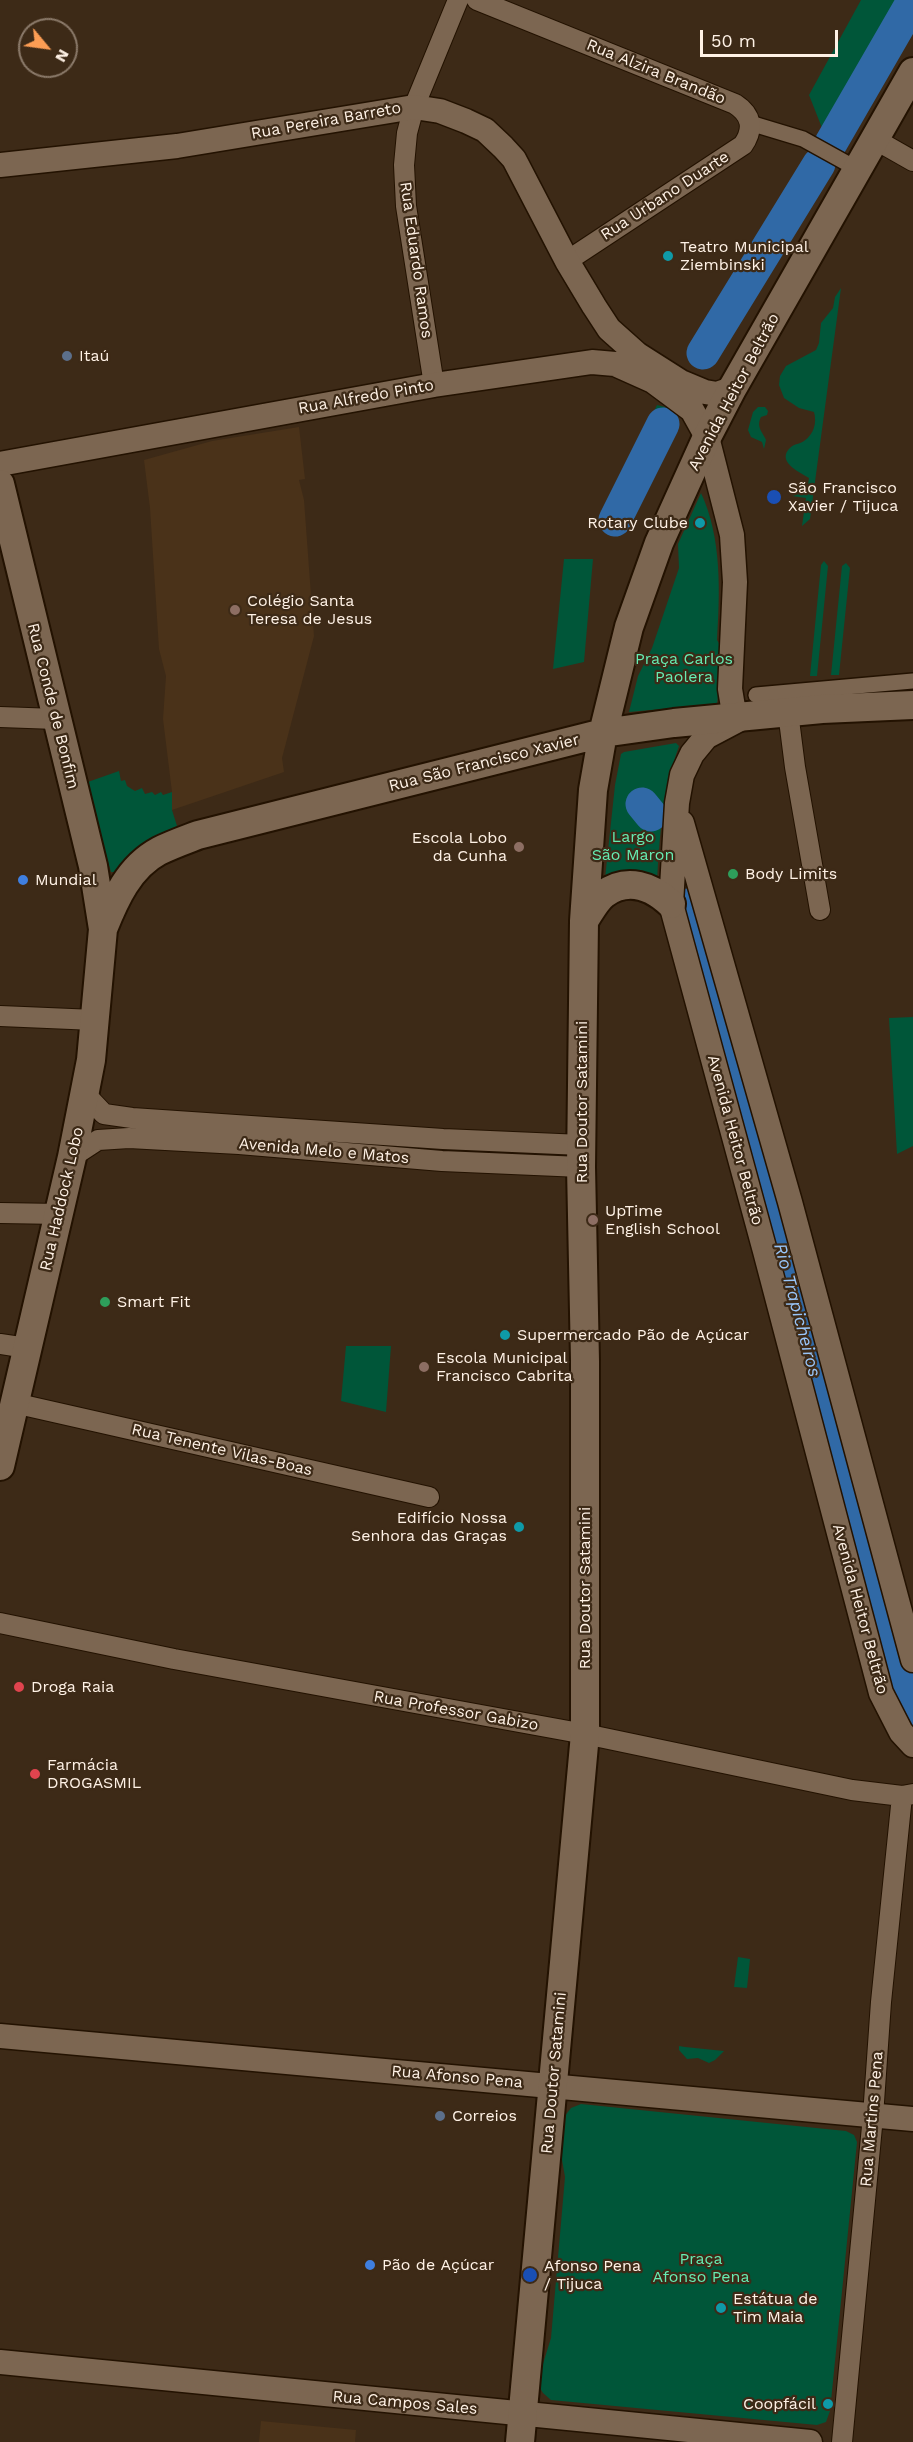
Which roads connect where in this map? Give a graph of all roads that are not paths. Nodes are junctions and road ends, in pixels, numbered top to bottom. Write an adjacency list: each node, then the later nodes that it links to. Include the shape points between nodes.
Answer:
1 (458, 0): 4 (street, Rua Eduardo Ramos)
2 (477, 0): 5 (street, Rua Alzira Brandão, via 735,104 747,114)
3 (913, 72): 6 (main road, Avenida Heitor Beltrão)
4 (414, 107): 8 (street, Rua Pereira Barreto, via 177,146); 10 (street, Rua Pereira Barreto, via 466,121 485,130 503,147 514,159); 13 (street, Rua Eduardo Ramos, via 406,133 406,206)
5 (750, 123): 9 (street, via 803,139); 10 (street, Rua Urbano Duarte, via 744,146)
6 (876, 140): 7 (street); 9 (main road, Avenida Heitor Beltrão)
7 (913, 160)
8 (0, 165)
9 (859, 170): 14 (main road, Avenida Heitor Beltrão)
10 (567, 261): 11 (street, Rua Pereira Barreto)
11 (609, 329): 12 (street, via 602,353); 14 (street, Rua Pereira Barreto, via 636,354 681,382 717,394)
12 (592, 362): 13 (street, Rua Alfredo Pinto); 15 (street, Rua Alfredo Pinto, via 615,364 654,381 692,410)
13 (435, 385): 16 (street, Rua Alfredo Pinto)
14 (732, 389): 15 (main road, Avenida Heitor Beltrão)
15 (706, 437): 20 (street, Rua Alfredo Pinto, via 732,536 735,582 730,689 733,707); 24 (main road, Avenida Heitor Beltrão, via 659,543 629,627)
16 (0, 464)
17 (0, 484): 23 (main road, Rua Conde de Bonfim)
18 (913, 681): 20 (street)
19 (913, 705): 21 (main road, Rua São Francisco Xavier)
20 (749, 706): 21 (main road, Rua São Francisco Xavier); 24 (main road, Rua São Francisco Xavier, via 674,723); 25 (street, Avenida Heitor Beltrão, via 706,737 692,753 682,775)
21 (788, 712): 27 (street)
22 (0, 717): 23 (street)
23 (56, 718): 29 (main road, Rua Conde de Bonfim, via 93,866)
24 (603, 733): 28 (main road, Rua Doutor Satamini, via 593,790); 29 (main road, Rua São Francisco Xavier, via 198,835 158,852 132,874 117,895)
25 (677, 803): 26 (street, Avenida Heitor Beltrão); 42 (street, Avenida Heitor Beltrão, via 790,1202)
26 (671, 904): 28 (main road, via 644,886 616,887 602,895); 44 (street, Avenida Heitor Beltrão, via 881,1693 901,1732)
27 (820, 910)
28 (584, 921): 33 (main road, Rua Doutor Satamini)
29 (103, 929): 31 (main road, Rua Haddock Lobo)
30 (0, 1016): 31 (street)
31 (95, 1020): 32 (main road, Rua Haddock Lobo)
32 (85, 1094): 33 (street, Avenida Melo e Matos, via 104,1114 132,1118 432,1139); 34 (main road, Rua Haddock Lobo)
33 (581, 1156): 34 (street, Avenida Melo e Matos, via 442,1161 129,1138 98,1140); 43 (main road, Rua Doutor Satamini)
34 (72, 1157): 36 (main road, Rua Haddock Lobo)
35 (0, 1213): 36 (street)
36 (60, 1214): 37 (main road, Rua Haddock Lobo)
37 (13, 1346): 38 (main road, Rua Haddock Lobo)
38 (14, 1403): 39 (main road, Rua Haddock Lobo); 40 (street, Rua Tenente Vilas-Boas)
39 (0, 1466)
40 (429, 1497)
41 (0, 1623): 43 (street, Rua Professor Gabizo)
42 (913, 1660)
43 (585, 1734): 45 (street, Rua Professor Gabizo, via 852,1790); 47 (main road, Rua Doutor Satamini)
44 (913, 1745)
45 (908, 1795): 48 (street, Rua Martins Pena, via 880,2002)
46 (0, 2036): 47 (street, Rua Afonso Pena)
47 (552, 2085): 48 (street, Rua Afonso Pena); 51 (main road, Rua Doutor Satamini)
48 (873, 2116): 49 (street, Rua Afonso Pena); 53 (street, Rua Martins Pena)
49 (913, 2119)
50 (0, 2362): 51 (street, Rua Campos Sales)
51 (521, 2428): 52 (street, Rua Campos Sales)
52 (810, 2442)
53 (842, 2442)

